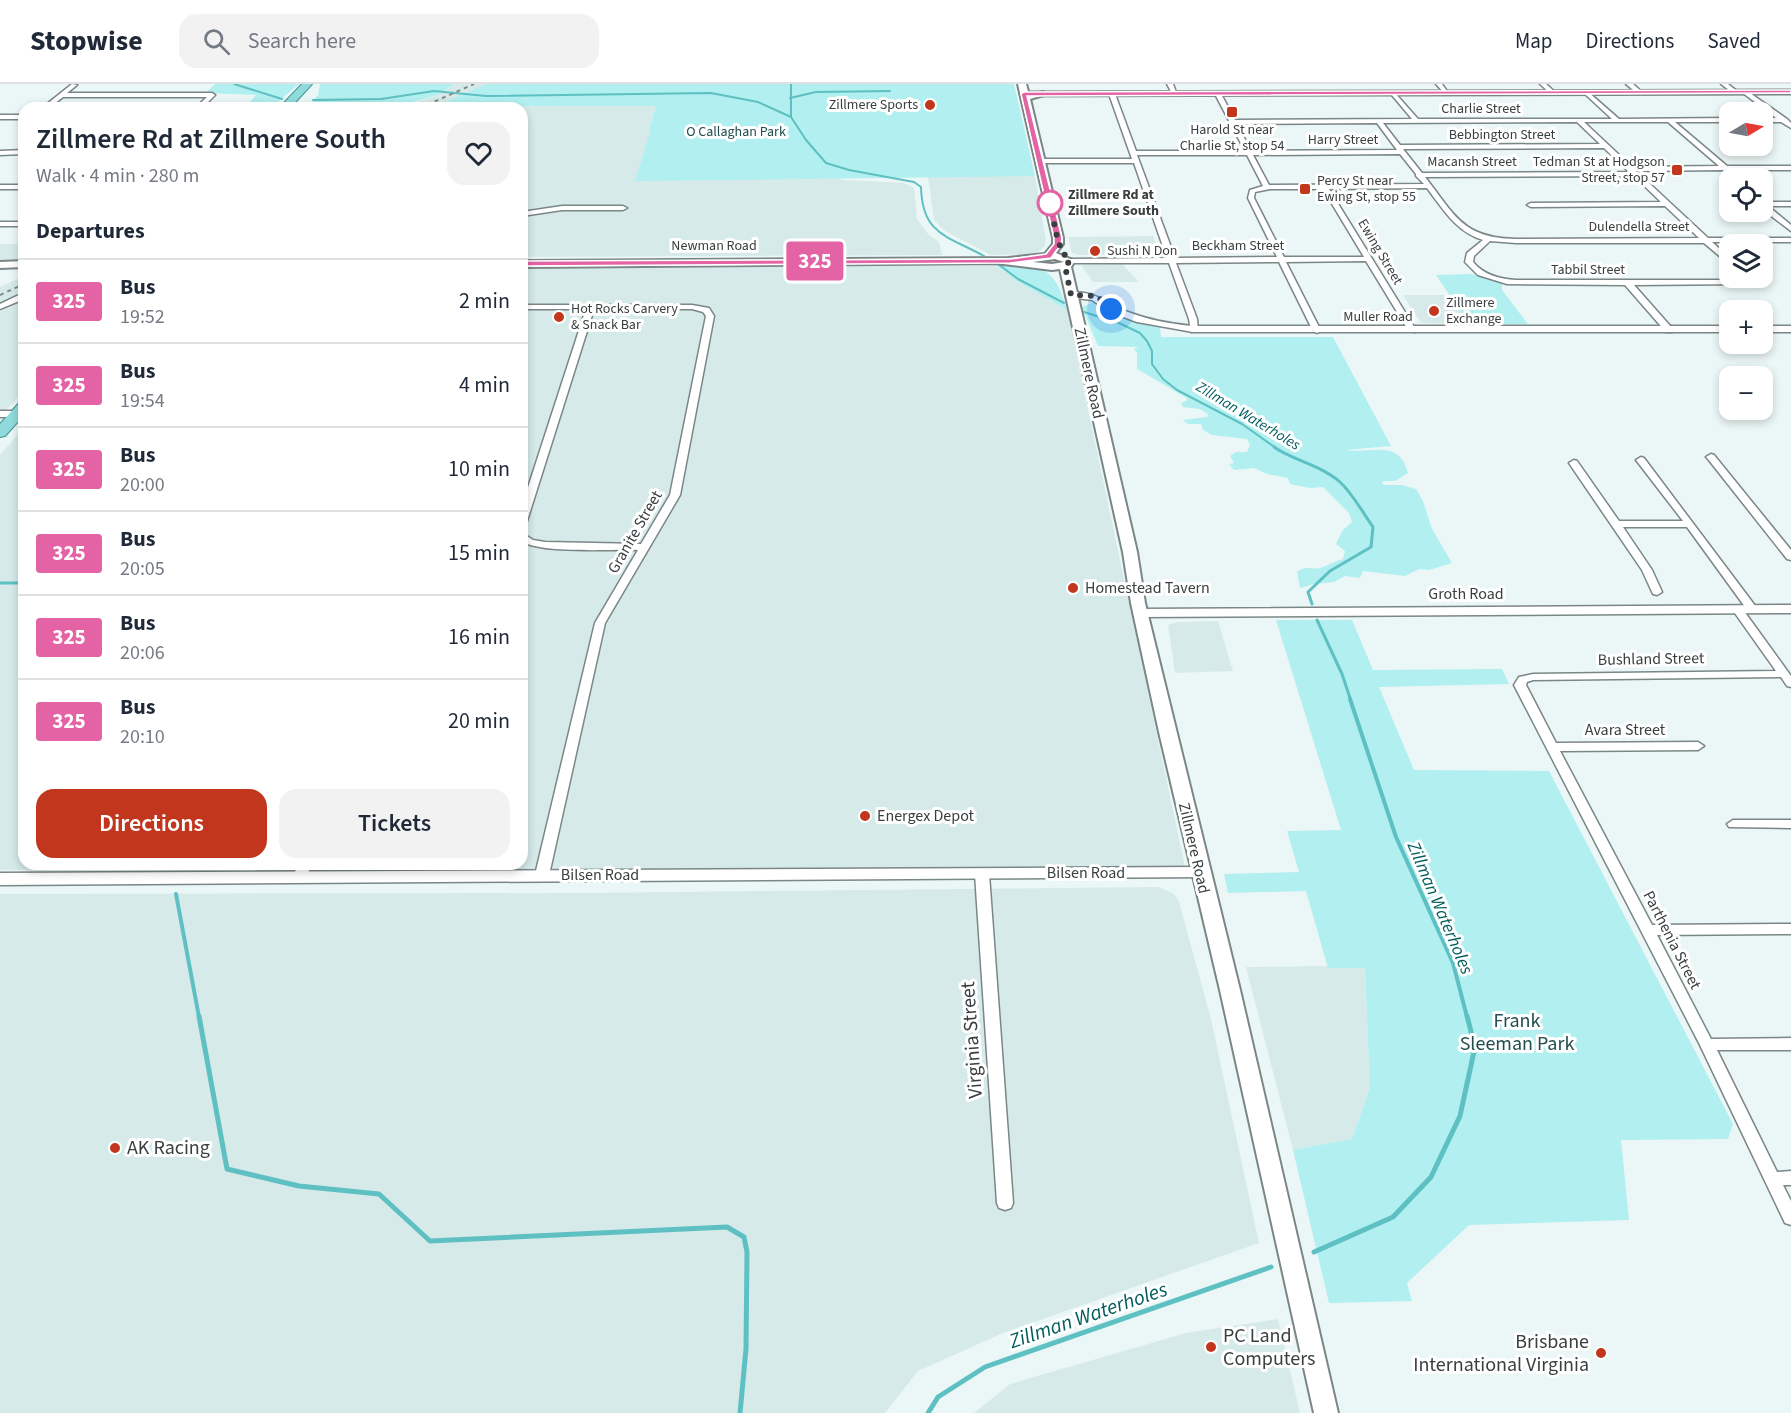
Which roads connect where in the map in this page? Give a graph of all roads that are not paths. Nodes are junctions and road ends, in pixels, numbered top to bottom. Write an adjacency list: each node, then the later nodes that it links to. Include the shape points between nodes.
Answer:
1 (307, 84): 26 (main road)
2 (312, 84): 27 (main road)
3 (1022, 84): 23 (main road, Zillmere Road)
4 (1170, 84): 19 (street)
5 (1439, 84): 13 (street)
6 (1543, 84): 14 (street)
7 (1629, 84): 16 (street)
8 (1724, 84): 10 (street)
9 (74, 85): 22 (street)
10 (1736, 92): 11 (street); 16 (street)
11 (1745, 92): 12 (street); 32 (street)
12 (1791, 92)
13 (1448, 93): 14 (street); 21 (street)
14 (1553, 93): 15 (street)
15 (1587, 93): 16 (street); 35 (street)
16 (1640, 93)
17 (1043, 94): 18 (street); 23 (main road)
18 (1112, 94): 19 (street); 46 (street)
19 (1175, 94): 20 (street)
20 (1218, 94): 21 (street); 37 (street)
21 (1394, 94): 39 (street)
22 (62, 95): 24 (street); 25 (street, via 212,94)
23 (1024, 96): 47 (main road, Zillmere Road)
24 (53, 102)
25 (204, 102)
26 (290, 102)
27 (299, 102)
28 (0, 117): 29 (street)
29 (18, 117)
30 (1719, 120): 36 (street, Charlie Street)
31 (1773, 120): 32 (street)
32 (1783, 120): 33 (street); 40 (street)
33 (1791, 120)
34 (1579, 121): 35 (street, Charlie Street); 39 (street, Charlie Street); 41 (street)
35 (1618, 121): 36 (street, Charlie Street)
36 (1670, 121): 49 (street)
37 (1233, 122): 38 (street, Charlie Street); 45 (street)
38 (1379, 122): 39 (street, Charlie Street); 42 (street)
39 (1417, 122)
40 (1791, 126)
41 (1606, 147): 42 (street, Bebbington Street); 52 (street)
42 (1400, 150): 45 (street, Harry Street); 53 (street)
43 (0, 153): 44 (street)
44 (18, 153)
45 (1249, 153): 46 (street, Harry Street); 57 (street)
46 (1135, 157): 47 (street, Harry Street); 77 (street)
47 (1040, 161): 72 (main road, Zillmere Road)
48 (1719, 168): 52 (street, Macansh Street)
49 (1726, 168)
50 (1773, 168): 51 (street, Macansh Street)
51 (1791, 168)
52 (1632, 171): 53 (street, Macansh Street); 59 (street)
53 (1418, 174): 54 (street)
54 (1428, 186): 58 (street); 69 (street, via 1461,227)
55 (0, 187): 56 (street)
56 (18, 187)
57 (1267, 187): 58 (street); 75 (street, via 1253,190 1250,196)
58 (1325, 187): 76 (street, Ewing Street)
59 (1668, 204): 61 (street); 71 (street)
60 (1791, 204): 62 (street)
61 (1531, 205)
62 (1773, 205)
63 (623, 208): 64 (street, via 555,208)
64 (528, 213)
65 (1773, 214): 68 (street)
66 (0, 224): 67 (street)
67 (18, 224)
68 (1791, 229)
69 (1488, 239): 71 (street, Dulendella Street); 85 (street, Tabbil Street, via 1468,260 1475,270 1490,277 1518,283)
70 (1791, 240): 71 (street, Dulendella Street)
71 (1707, 241): 73 (street)
72 (1058, 244): 78 (main road); 79 (main road, Zillmere Road)
73 (1719, 252)
74 (528, 259): 80 (main road, Newman Road)
75 (1281, 259): 76 (street, Beckham Street); 77 (street, Beckham Street); 97 (street)
76 (1369, 259): 95 (street, Ewing Street)
77 (1172, 260): 79 (street, Beckham Street); 94 (street)
78 (1046, 261): 79 (main road, Newman Road); 80 (main road, Newman Road); 86 (main road)
79 (1066, 261): 86 (main road, Zillmere Road)
80 (598, 262): 82 (main road, Newman Road)
81 (18, 264): 83 (main road)
82 (528, 264)
83 (0, 265)
84 (1719, 281): 85 (street, Tabbil Street)
85 (1628, 283): 96 (street)
86 (1070, 292): 94 (street, Muller Road, via 1148,322); 115 (main road, Zillmere Road, via 1130,552)
87 (18, 299): 88 (street)
88 (0, 307)
89 (591, 307): 90 (street, Granite Street); 105 (street); 109 (street, Granite Street, via 692,307 704,308 710,314 675,495)
90 (528, 308)
91 (1719, 329): 96 (street, Muller Road)
92 (1773, 329): 93 (street)
93 (1791, 329)
94 (1194, 330): 97 (street, Muller Road)
95 (1412, 330): 96 (street, Muller Road); 97 (street, Muller Road)
96 (1669, 330)
97 (1317, 331)
98 (18, 410): 100 (street)
99 (18, 412): 101 (main road)
100 (0, 414)
101 (0, 433)
102 (1711, 457): 110 (street)
103 (1641, 460): 107 (street)
104 (1574, 463): 106 (street)
105 (528, 502)
106 (1617, 524): 107 (street); 111 (street)
107 (1690, 524): 113 (street)
108 (528, 540): 109 (street, via 544,545)
109 (645, 547): 126 (street, Granite Street, via 600,623)
110 (1791, 557)
111 (1657, 592)
112 (1737, 609): 113 (street, Groth Road); 115 (street, Groth Road); 116 (street)
113 (1752, 609): 114 (street, Groth Road)
114 (1791, 609)
115 (1140, 613): 124 (main road, Zillmere Road)
116 (1783, 674): 117 (street, Bushland Street, via 1533,677); 118 (street)
117 (1521, 681): 120 (street, Parthenia Street, via 1520,687)
118 (1791, 684)
119 (1698, 746): 120 (street, Avara Street)
120 (1552, 747): 129 (street, Parthenia Street)
121 (1733, 824): 122 (street)
122 (1791, 824)
123 (303, 870): 126 (street, Bilsen Road); 127 (street, Bilsen Road)
124 (1200, 873): 125 (street, Bilsen Road); 136 (main road, Zillmere Road)
125 (982, 874): 126 (street, Bilsen Road); 134 (street, Virginia Street)
126 (542, 875)
127 (0, 879)
128 (1791, 929): 129 (street)
129 (1646, 930): 131 (street, Parthenia Street)
130 (1791, 1044): 131 (street)
131 (1707, 1045): 133 (street, Parthenia Street)
132 (1791, 1178): 133 (street)
133 (1771, 1179): 135 (street, Parthenia Street)
134 (1005, 1203)
135 (1791, 1218)
136 (1326, 1413)

